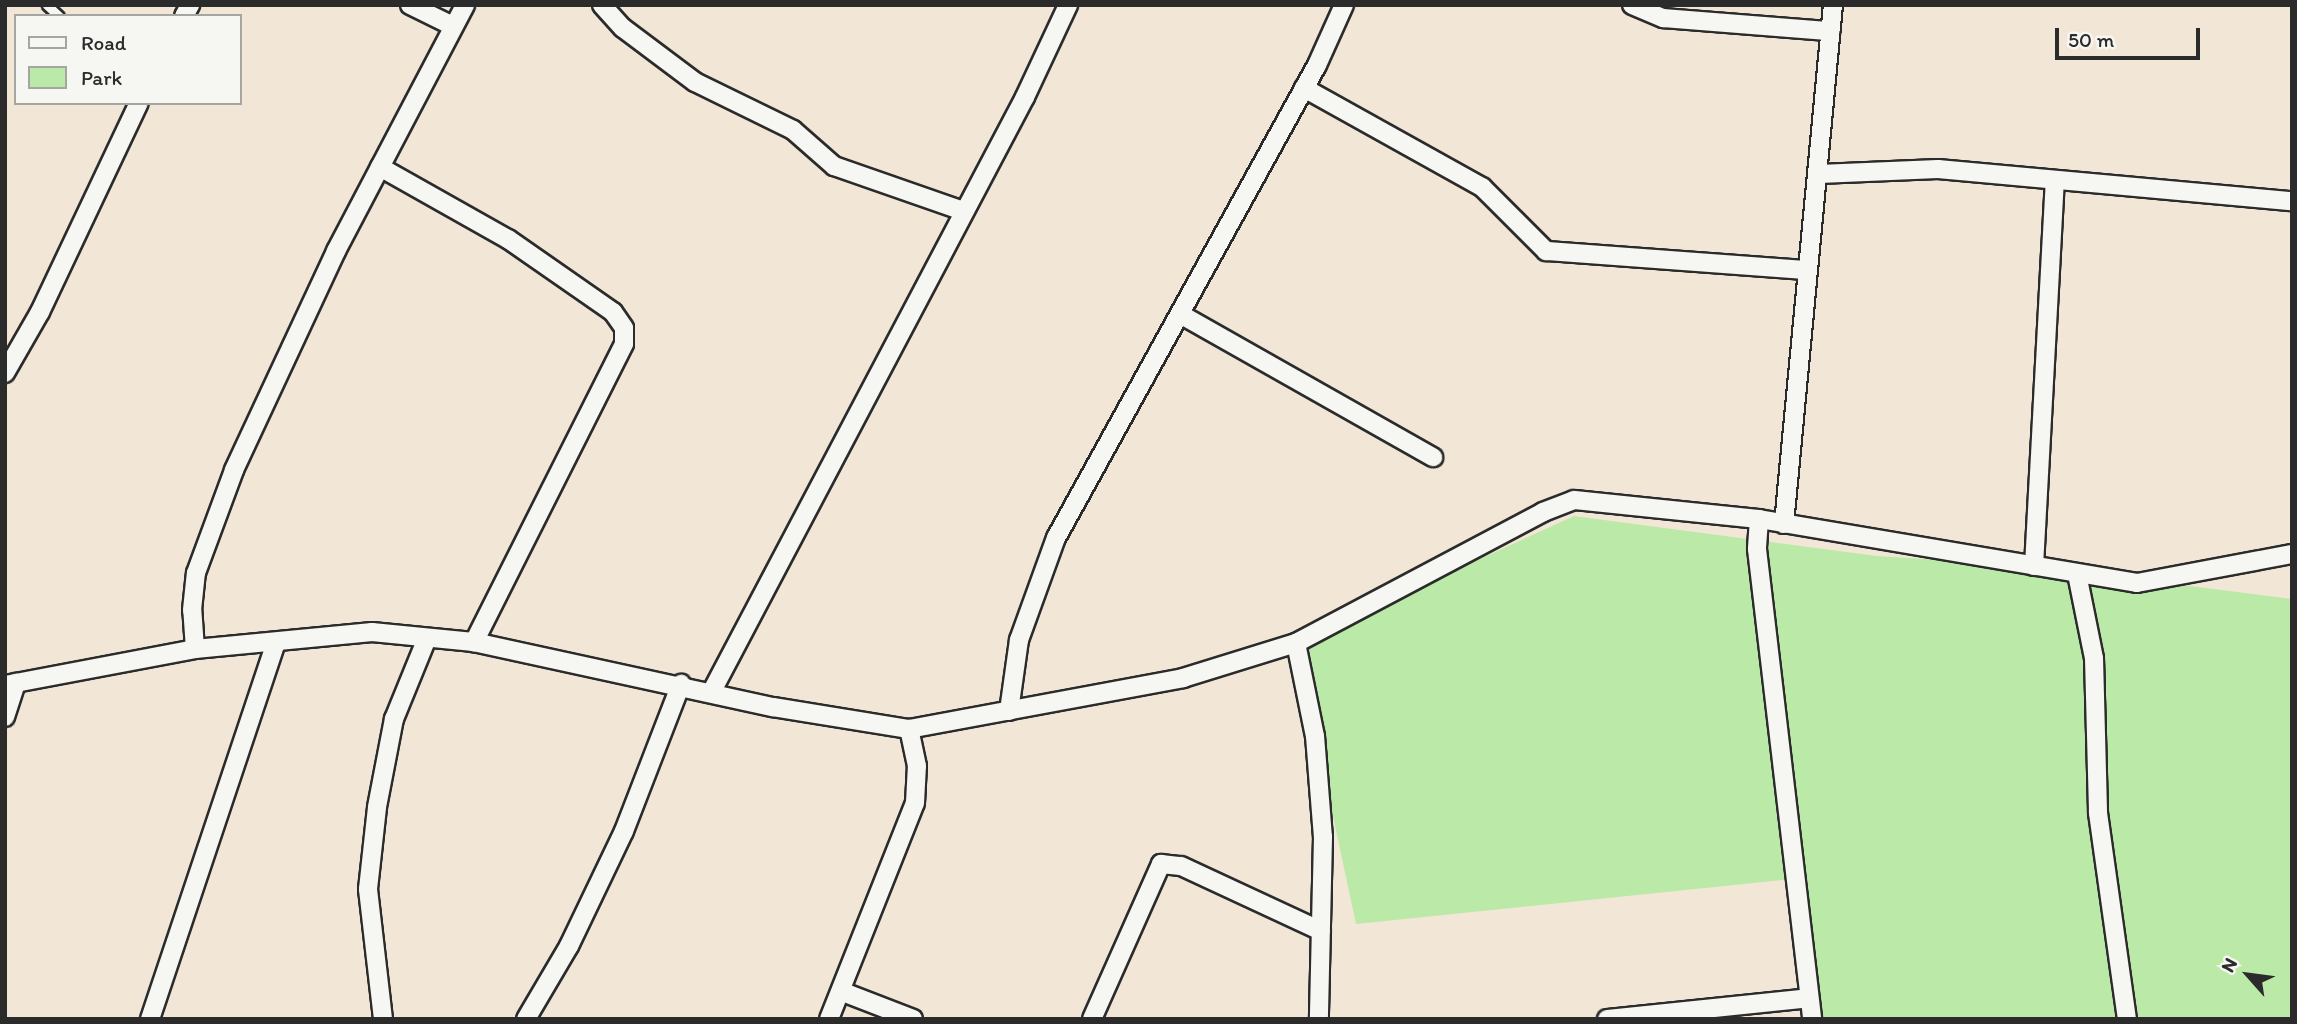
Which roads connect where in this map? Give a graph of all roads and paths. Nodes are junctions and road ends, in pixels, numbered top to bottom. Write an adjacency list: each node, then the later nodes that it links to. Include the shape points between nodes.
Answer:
1 (410, 5): 8 (street)
2 (466, 5): 8 (street)
3 (602, 5): 16 (street, via 623,28 695,82 793,130 834,166)
4 (1068, 5): 16 (street)
5 (1344, 5): 10 (street)
6 (1632, 5): 9 (street, via 1663,18)
7 (1833, 5): 9 (street)
8 (453, 26): 12 (street)
9 (1830, 32): 13 (street)
10 (1304, 88): 17 (street, via 1482,187 1552,253); 18 (street)
11 (138, 105): 19 (street, via 40,312)
12 (380, 167): 28 (street, via 508,239 613,312 624,328 624,344); 30 (street, via 285,356 208,534 192,610)
13 (1819, 174): 14 (street, via 1937,169); 17 (street)
14 (2055, 182): 15 (street); 24 (street)
15 (2292, 201)
16 (963, 211): 33 (street)
17 (1806, 270): 22 (street)
18 (1180, 314): 20 (street); 34 (street, via 1037,580 1019,640)
19 (5, 373)
20 (1433, 457)
21 (1759, 519): 22 (street); 29 (street, via 1563,503); 39 (street, via 1757,549)
22 (1784, 524): 24 (street)
23 (2292, 554): 25 (street, via 2171,580 2137,583)
24 (2034, 566): 25 (street)
25 (2077, 574): 49 (street, via 2094,658 2098,813)
26 (427, 638): 27 (street, via 372,632); 28 (street); 41 (street, via 394,719 377,807 368,889)
27 (276, 642): 30 (street); 40 (street)
28 (474, 642): 32 (street)
29 (1296, 643): 34 (street, via 1183,678); 37 (street, via 1315,736 1323,837)
30 (195, 649): 31 (street)
31 (10, 684): 35 (street)
32 (681, 684): 33 (street); 42 (street, via 624,831 569,946)
33 (712, 691): 36 (street, via 773,707)
34 (1009, 711): 36 (street)
35 (5, 717)
36 (909, 729): 38 (street, via 917,766 915,803)
37 (1321, 931): 45 (street, via 1181,866 1161,864); 46 (street)
38 (843, 992): 43 (street); 44 (street)
39 (1809, 998): 47 (street); 48 (street)
40 (150, 1019)
41 (383, 1019)
42 (526, 1019)
43 (829, 1019)
44 (914, 1019)
45 (1092, 1019)
46 (1319, 1019)
47 (1607, 1019)
48 (1812, 1019)
49 (2127, 1019)

